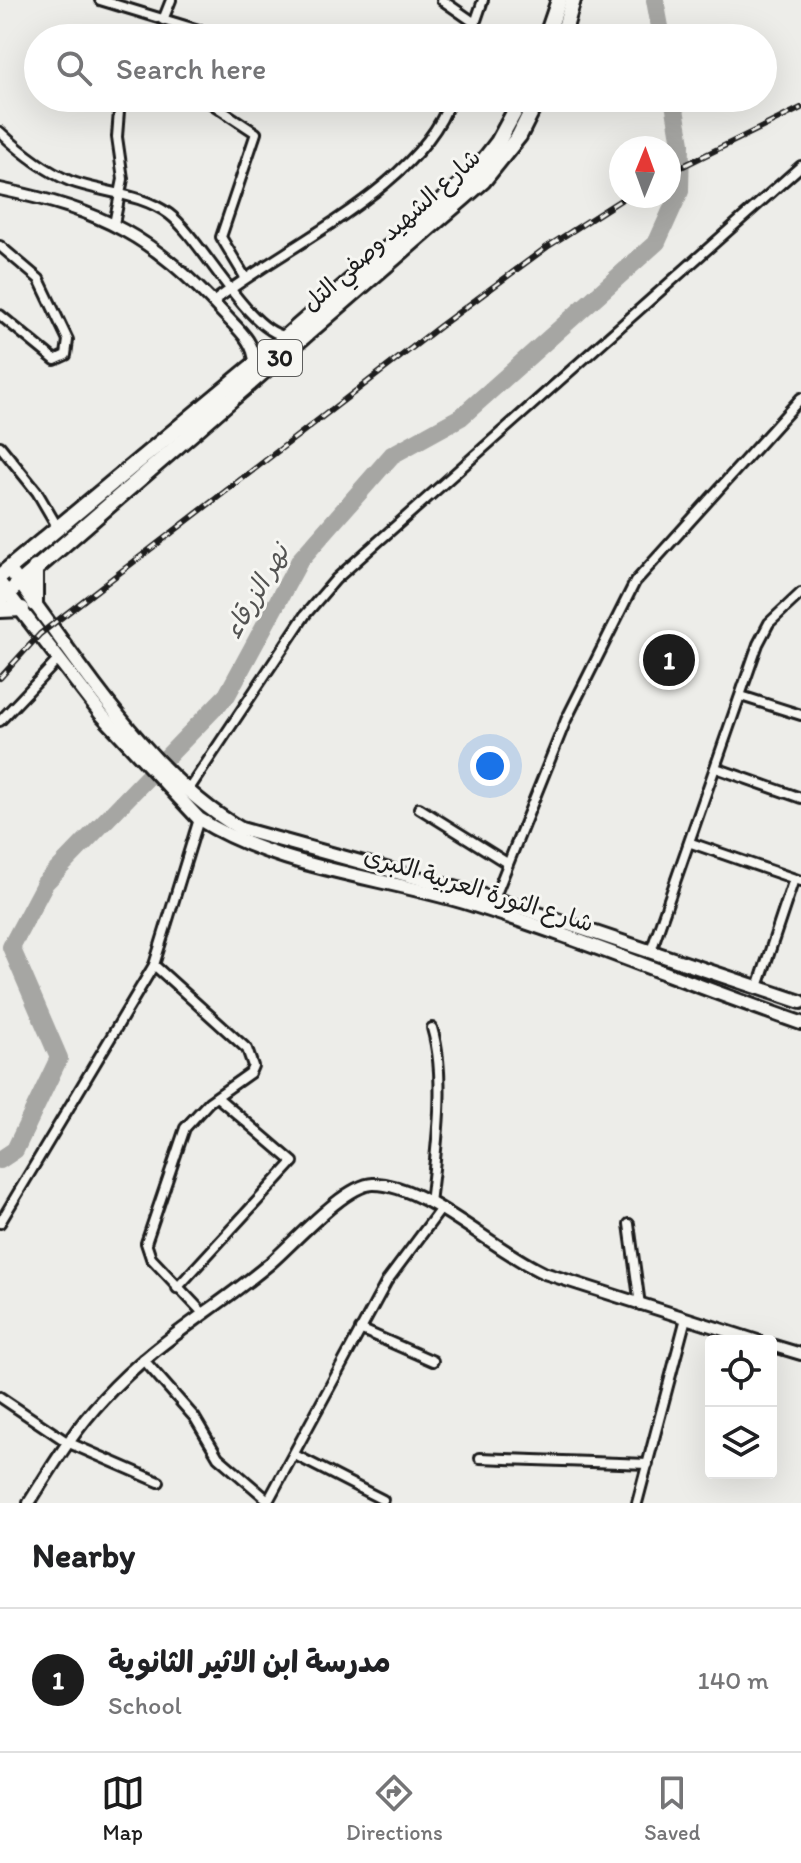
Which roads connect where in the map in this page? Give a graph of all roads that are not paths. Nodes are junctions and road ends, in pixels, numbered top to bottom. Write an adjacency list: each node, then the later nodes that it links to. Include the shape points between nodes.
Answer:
1 (100, 0): 7 (street)
2 (171, 0): 7 (street)
3 (442, 0): 8 (street)
4 (483, 0): 8 (street)
5 (559, 0): 10 (main road)
6 (573, 0): 11 (main road)
7 (163, 20): 9 (street)
8 (475, 23)
9 (177, 24)
10 (551, 24)
11 (566, 24)
12 (119, 112): 20 (street)
13 (224, 112): 23 (street, via 256,133 221,237)
14 (445, 112): 23 (street, via 428,139 371,194)
15 (514, 112): 27 (main road, شارع الشهيد وصفي التل / 30, via 474,173)
16 (531, 112): 32 (main road, شارع الشهيد وصفي التل / 30, via 483,181)
17 (0, 132): 20 (street, via 52,173)
18 (801, 166): 45 (street, via 336,579 305,615)
19 (0, 189): 21 (street)
20 (122, 195): 21 (street); 24 (street, via 170,214)
21 (114, 224): 25 (street, via 168,258)
22 (0, 246): 26 (street, via 39,279 68,340 66,355 55,360)
23 (245, 277): 24 (street)
24 (230, 289): 25 (street); 27 (street, via 274,333)
25 (213, 302): 28 (street, via 249,341)
26 (0, 315)
27 (287, 336): 28 (main road, شارع الشهيد وصفي التل / 30)
28 (255, 364): 31 (main road, شارع الشهيد وصفي التل / 30)
29 (801, 398): 50 (street, via 635,582 566,720)
30 (0, 446): 31 (street)
31 (58, 528): 33 (main road, شارع الشهيد وصفي التل / 30)
32 (35, 568): 34 (main road, شارع الشهيد وصفي التل / 30); 36 (main road)
33 (4, 572): 34 (main road)
34 (7, 589): 36 (main road)
35 (801, 593): 39 (street, via 763,632)
36 (28, 606): 37 (main road); 38 (main road); 42 (main road)
37 (0, 610)
38 (58, 660): 41 (street); 42 (main road)
39 (741, 696): 40 (street); 43 (street)
40 (801, 715)
41 (0, 721)
42 (141, 749): 44 (main road)
43 (716, 768): 46 (street); 49 (street)
44 (164, 773): 45 (main road, شارع الثورة العربية الكبرى); 48 (main road, شارع الثورة العربية الكبرى)
45 (189, 789): 52 (main road, شارع الثورة العربية الكبرى, via 221,818 259,836)
46 (801, 798)
47 (419, 808): 50 (street)
48 (199, 819): 54 (street); 57 (main road, شارع الثورة العربية الكبرى, via 251,846 478,907)
49 (691, 843): 51 (street); 53 (street)
50 (507, 863): 52 (street)
51 (798, 880): 55 (street)
52 (494, 899): 53 (main road, شارع الثورة العربية الكبرى)
53 (651, 951): 55 (main road, شارع الثورة العربية الكبرى)
54 (154, 965): 59 (street, via 252,1058 250,1073); 62 (street)
55 (758, 987): 56 (main road, شارع الثورة العربية الكبرى)
56 (801, 1002)
57 (801, 1023)
58 (432, 1028): 60 (street, via 438,1117)
59 (217, 1097): 64 (street, via 181,1135 170,1180 146,1237 151,1258); 64 (street, via 293,1162)
60 (430, 1203): 61 (street); 66 (street, via 397,1187 361,1186 267,1266)
61 (440, 1210): 65 (street, via 514,1259); 68 (street, via 387,1281)
62 (0, 1223)
63 (629, 1224): 65 (street)
64 (177, 1288): 66 (street)
65 (640, 1305): 67 (street)
66 (202, 1312): 72 (street)
67 (686, 1318): 69 (street); 78 (street)
68 (360, 1329): 73 (street); 76 (street)
69 (739, 1335)
70 (777, 1347): 71 (street)
71 (801, 1354)
72 (143, 1359): 75 (street); 81 (street, via 195,1418 218,1457)
73 (433, 1361)
74 (0, 1397): 75 (street)
75 (67, 1442): 79 (street); 82 (street)
76 (295, 1455): 80 (street); 81 (street)
77 (480, 1458): 78 (street)
78 (648, 1464): 83 (street)
79 (159, 1482)
80 (383, 1500)
81 (268, 1502)
82 (29, 1503)
83 (637, 1503)

